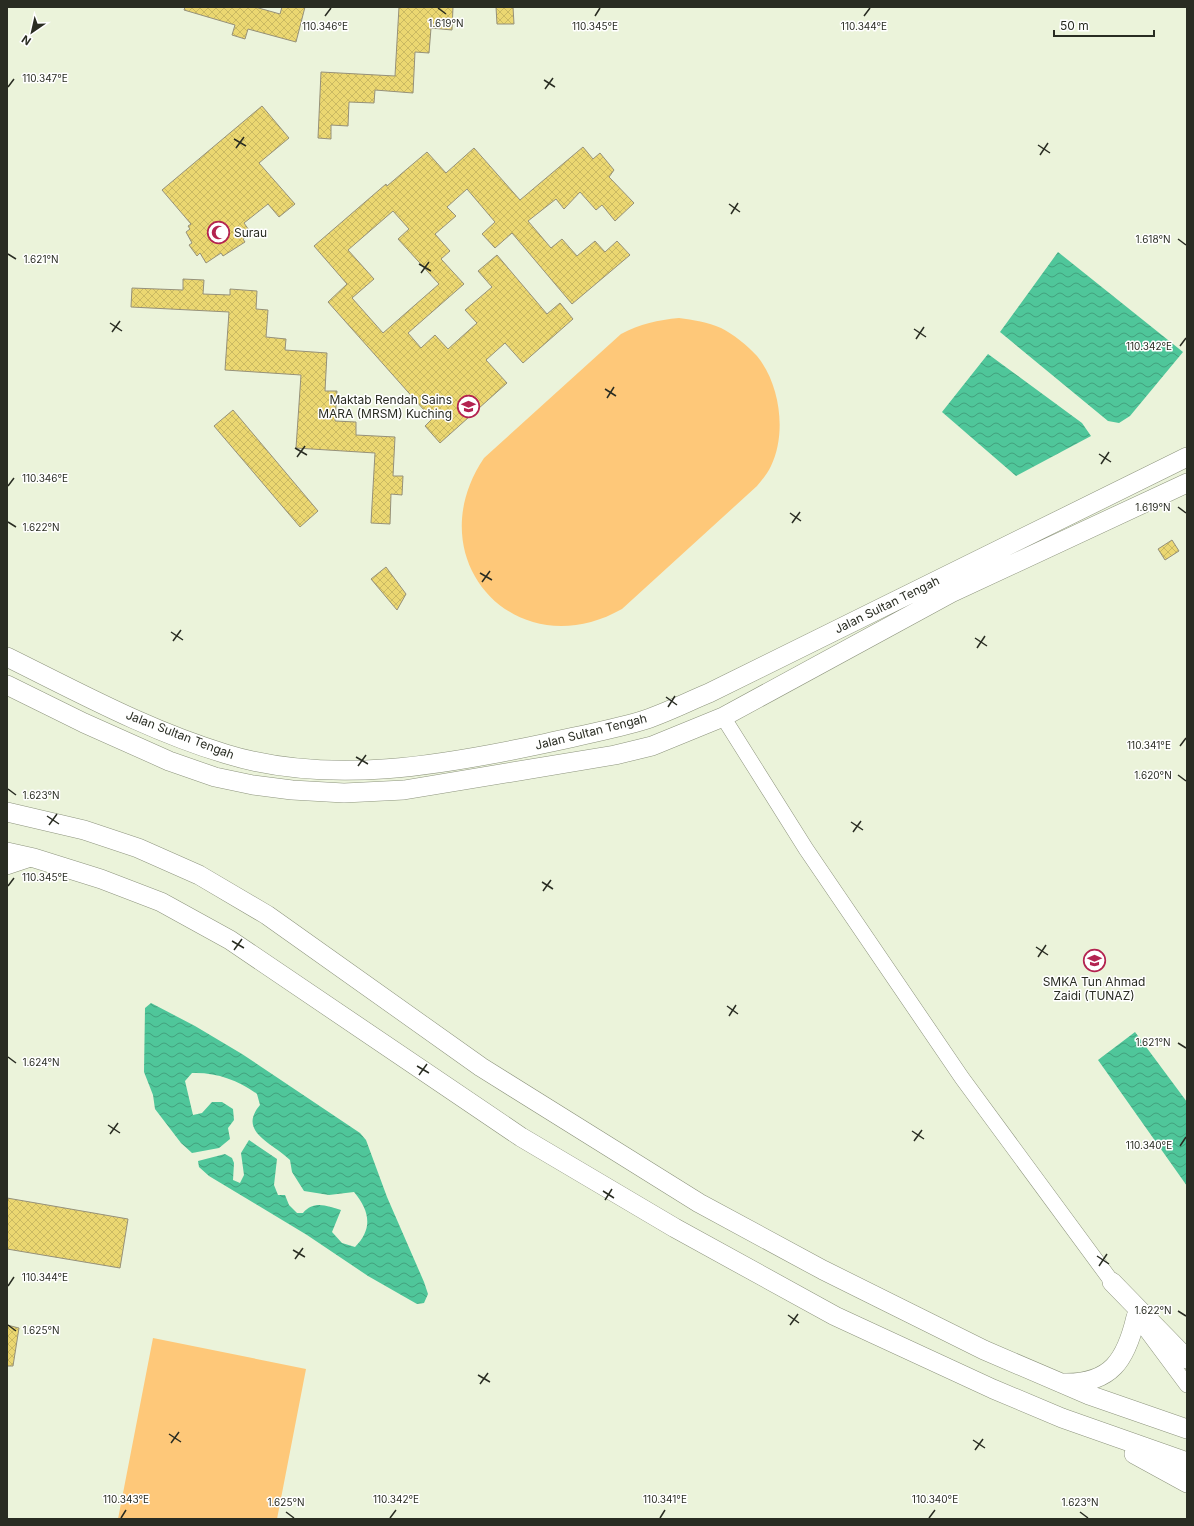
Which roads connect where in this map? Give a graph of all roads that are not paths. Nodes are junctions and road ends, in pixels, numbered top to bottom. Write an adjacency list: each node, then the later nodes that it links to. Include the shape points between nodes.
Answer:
1 (1187, 458): 3 (main road, Jalan Sultan Tengah, via 709,693 642,721 488,756 402,767 329,771 265,764 227,754 152,727)
2 (1187, 483): 5 (main road, Jalan Sultan Tengah, via 951,593)
3 (7, 657)
4 (7, 685): 5 (main road, Jalan Sultan Tengah, via 169,761 216,777 292,790 404,790 615,755 652,746)
5 (724, 718): 10 (street, via 806,849 962,1078)
6 (7, 812): 13 (main road, via 84,830 138,848 199,875 267,914 481,1067 699,1203 823,1270 984,1350)
7 (7, 852): 8 (main road)
8 (34, 858): 9 (street); 15 (main road, via 101,879 161,902 230,940 521,1137 675,1228 835,1316)
9 (7, 867)
10 (1112, 1282): 11 (street); 12 (main road)
11 (1136, 1317): 13 (main road, via 1127,1350 1119,1362 1092,1380); 14 (street)
12 (1187, 1359)
13 (1060, 1383): 16 (main road)
14 (1187, 1385)
15 (1062, 1418): 17 (main road); 18 (main road)
16 (1187, 1430)
17 (1187, 1462)
18 (1187, 1483)

